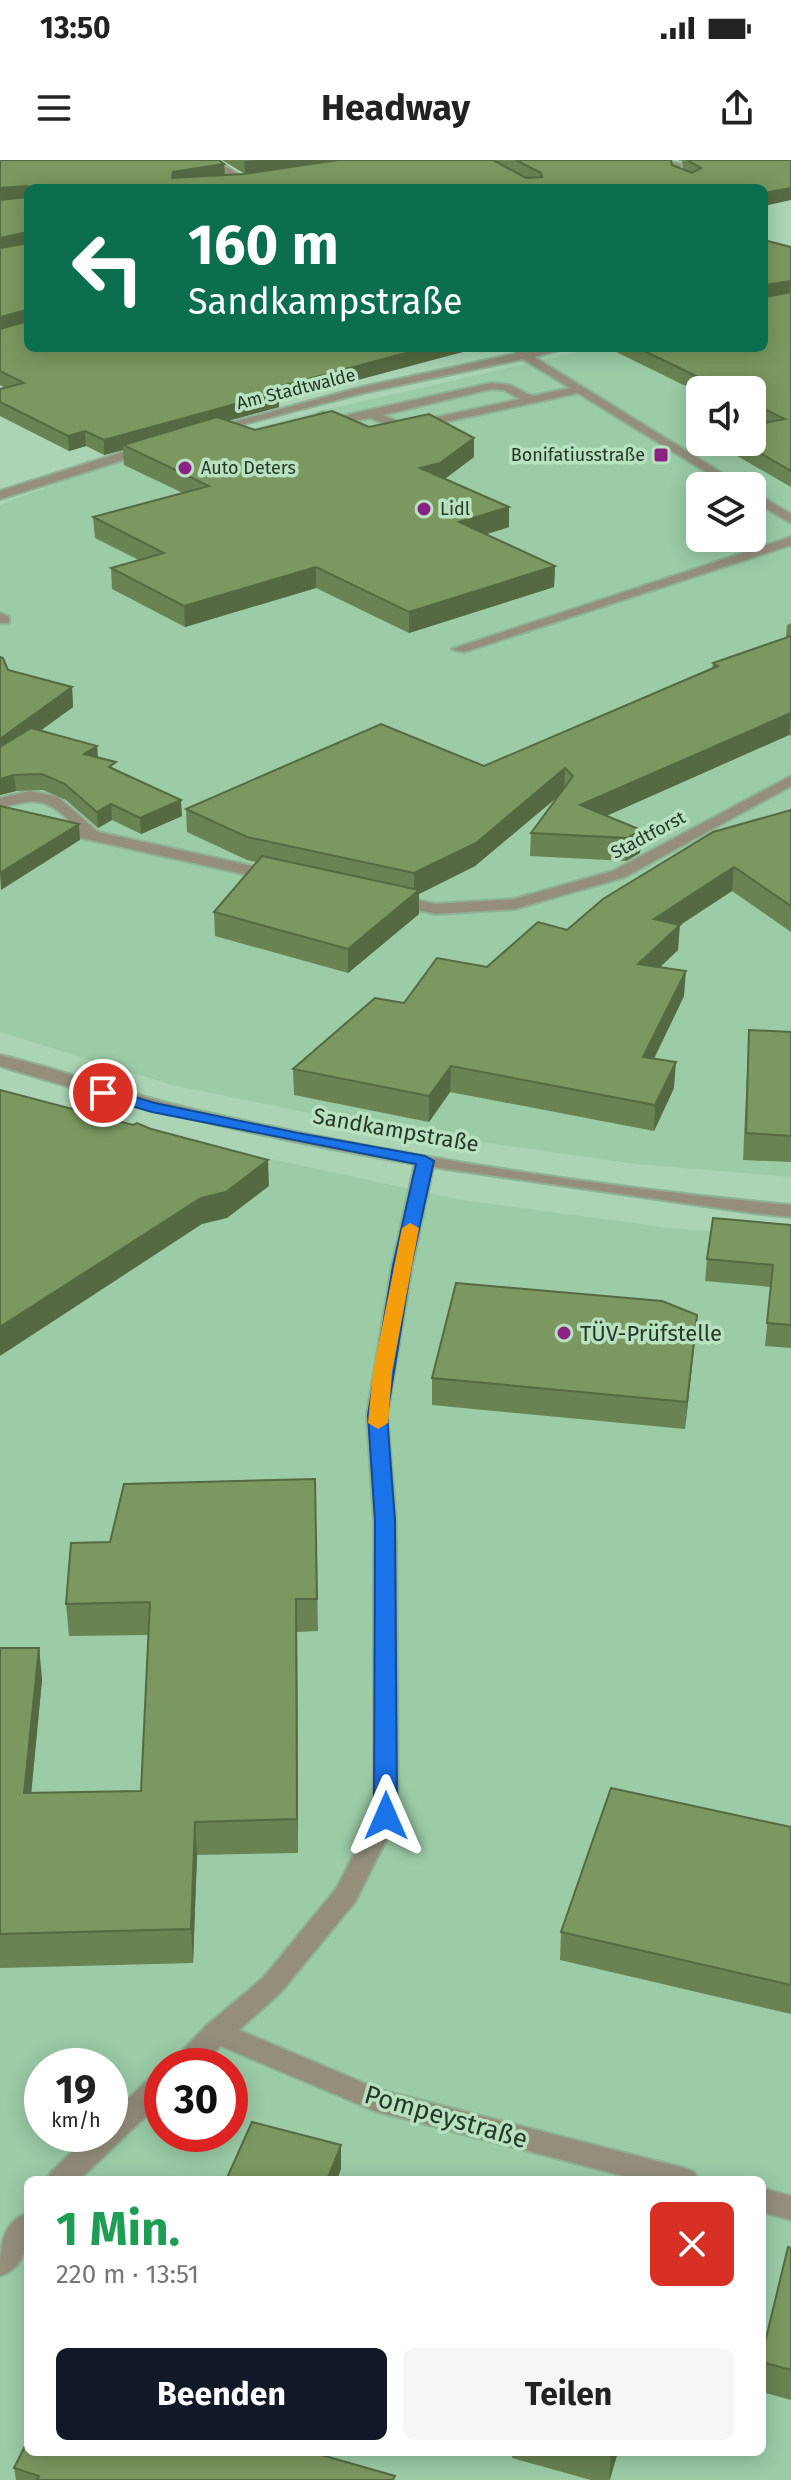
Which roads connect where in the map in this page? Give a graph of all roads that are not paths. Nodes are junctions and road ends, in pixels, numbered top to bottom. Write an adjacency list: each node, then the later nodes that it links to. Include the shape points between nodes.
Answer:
1 (210, 160): 3 (street)
2 (667, 160): 4 (street, via 678,166 676,174)
3 (242, 180): 5 (street); 6 (street)
4 (692, 180)
5 (226, 182)
6 (255, 183)
7 (519, 352): 9 (street)
8 (540, 352): 9 (street, Am Stadtwalde)
9 (525, 355): 10 (street); 12 (street, Am Stadtwalde)
10 (580, 389): 11 (street); 20 (street)
11 (531, 400): 13 (street, via 404,428); 13 (street, via 506,387 491,386)
12 (302, 405): 14 (street); 16 (street, Am Stadtwalde)
13 (371, 414): 14 (street)
14 (337, 421): 15 (street)
15 (322, 425)
16 (216, 428): 17 (street, Am Stadtwalde); 18 (street)
17 (192, 434)
18 (239, 437)
19 (162, 443): 21 (street)
20 (714, 472)
21 (0, 495)
22 (766, 504): 23 (street)
23 (791, 519)
24 (791, 541): 25 (street)
25 (459, 649)
26 (791, 780): 31 (street, Stadtforst, via 619,874 515,904 436,909)
27 (0, 803): 29 (street, via 32,795 51,797)
28 (0, 815): 29 (street)
29 (93, 836): 30 (street)
30 (288, 879)
31 (376, 897)
32 (0, 1060): 33 (street, Sandkampstraße, via 152,1107)
33 (425, 1161): 34 (street, Sandkampstraße, via 686,1201); 35 (street, via 377,1415 385,1521 386,1816 346,1895 272,1985)
34 (791, 1211)
35 (216, 2032): 36 (street); 41 (street, Pompeystraße, via 375,2100)
36 (200, 2048)
37 (144, 2101): 38 (street)
38 (128, 2117)
39 (91, 2152): 40 (street)
40 (65, 2176)
41 (669, 2176)
42 (766, 2201): 43 (street)
43 (791, 2208)
44 (24, 2231): 45 (street)
45 (0, 2264)

